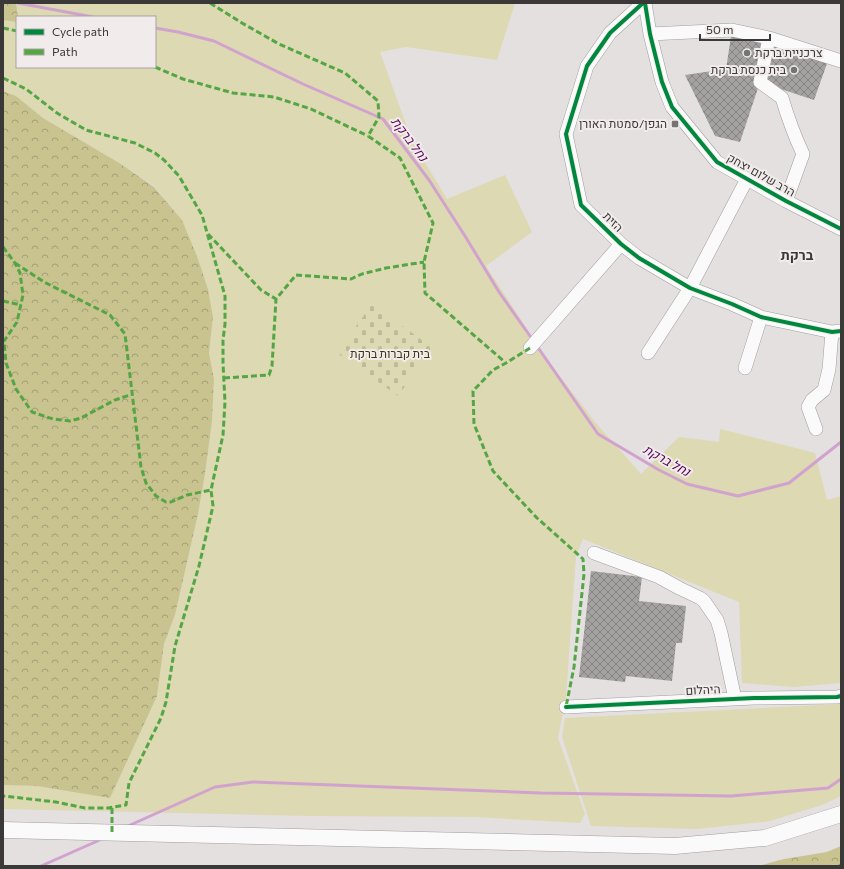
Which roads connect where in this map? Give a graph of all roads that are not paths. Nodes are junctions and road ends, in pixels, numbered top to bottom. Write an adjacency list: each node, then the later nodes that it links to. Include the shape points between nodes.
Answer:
1 (644, 3): 2 (street, הרב שלום יצחק); 8 (street, הזית, via 610,33 587,66 566,134 581,204)
2 (650, 34): 3 (street, via 732,30); 5 (street, הרב שלום יצחק, via 662,82 672,107 717,162)
3 (769, 38): 4 (street); 6 (street, via 760,82 782,98 803,154)
4 (841, 62)
5 (747, 179): 6 (street, הרב שלום יצחק); 9 (street)
6 (786, 201): 7 (street, הרב שלום יצחק)
7 (841, 229)
8 (621, 244): 9 (street, הזית, via 639,258); 12 (street)
9 (690, 288): 10 (street, הזית); 13 (street)
10 (761, 317): 11 (street, הזית); 14 (street)
11 (836, 332): 15 (street, via 824,390 808,406)
12 (530, 348)
13 (648, 353)
14 (745, 368)
15 (816, 429)
16 (594, 553): 18 (street, via 659,577 704,602 721,633)
17 (841, 696): 18 (street, היהלום)
18 (735, 699): 19 (street, היהלום)
19 (566, 707)
20 (841, 814): 21 (main road, via 765,838 675,846)
21 (3, 830)

